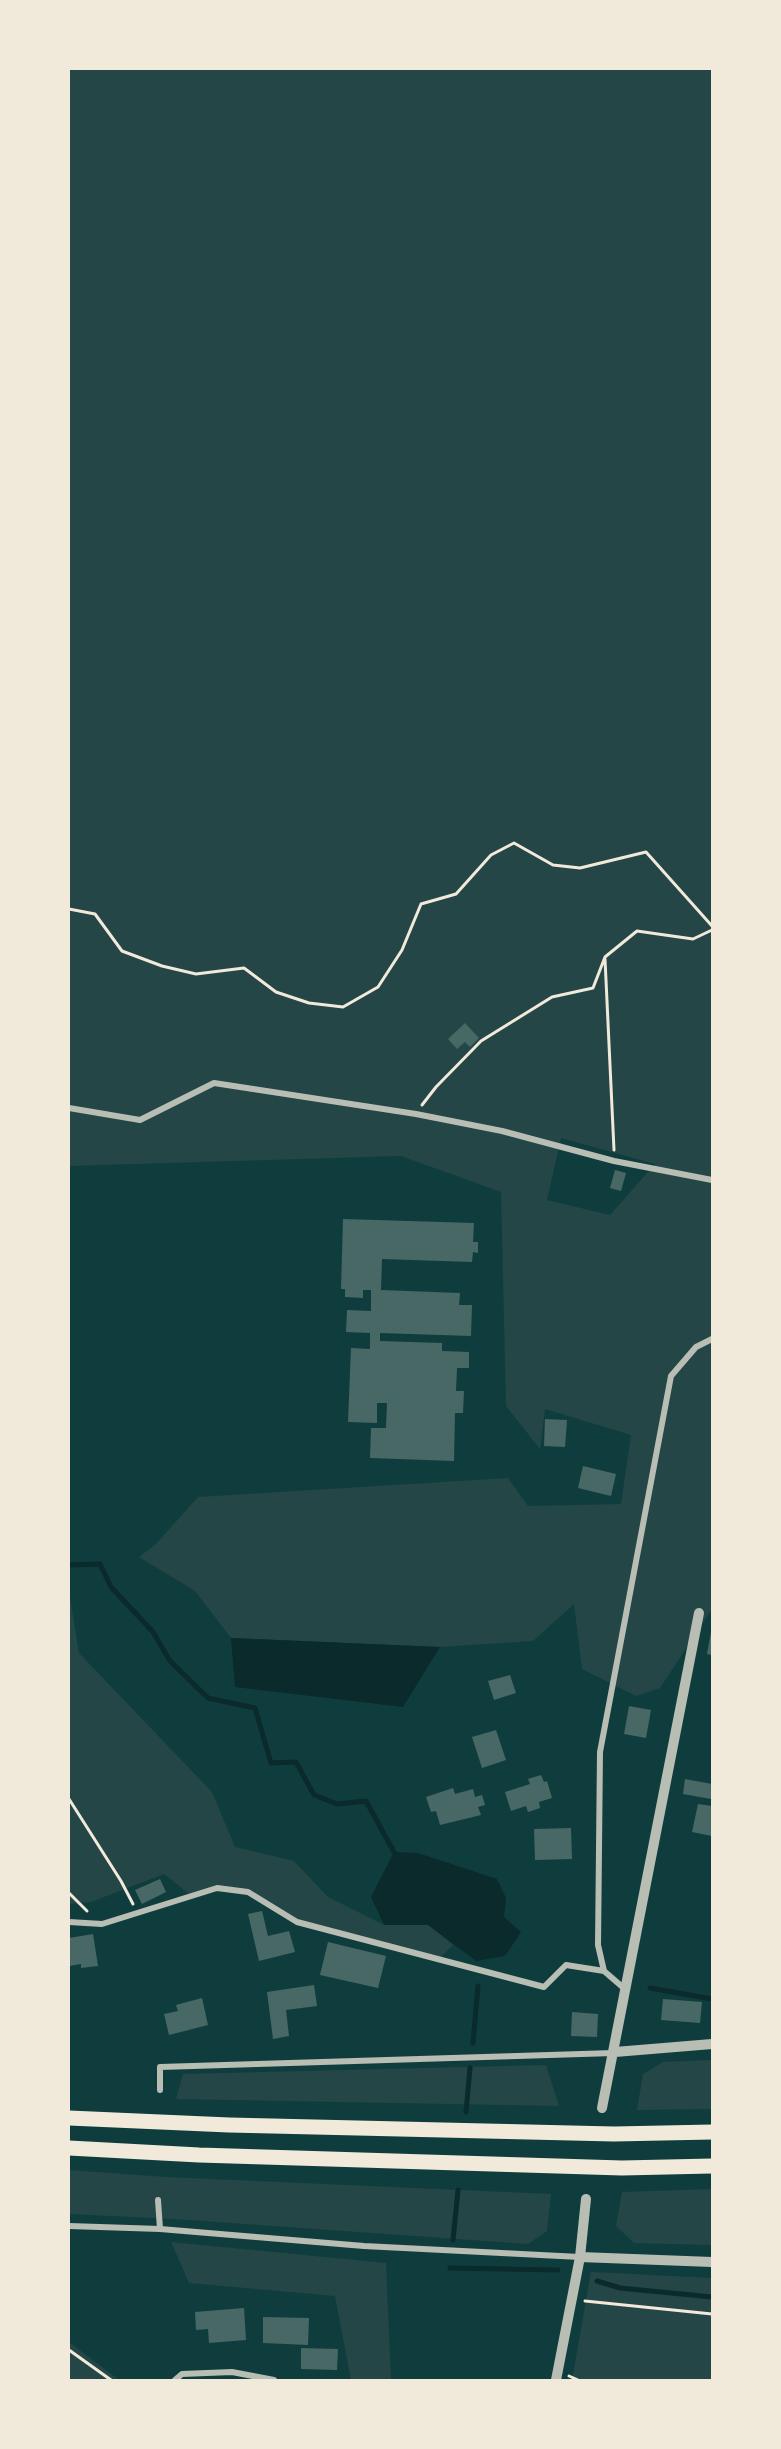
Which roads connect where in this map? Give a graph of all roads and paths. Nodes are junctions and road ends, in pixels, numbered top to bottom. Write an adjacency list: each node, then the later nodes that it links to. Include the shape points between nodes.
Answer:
1 (69, 909): 2 (path, via 95,914 122,951 162,966 196,974 244,968 276,992 309,1004 343,1007 378,987 402,950 421,904 456,894 491,855 514,843 553,865 580,868 646,852)
2 (712, 926)
3 (712, 930): 4 (path, via 693,939 637,931)
4 (605, 957): 6 (path, via 593,988 552,997 481,1041 436,1087); 7 (path)
5 (69, 1108): 6 (street, via 140,1120 214,1083)
6 (416, 1114): 7 (street, via 502,1131)
7 (614, 1161): 8 (street)
8 (712, 1180)
9 (712, 1339): 16 (street, via 696,1347 671,1376 600,1752 598,1946)
10 (699, 1613): 17 (street)
11 (69, 1800): 13 (path)
12 (69, 1893): 15 (path)
13 (137, 1913): 15 (street); 16 (street, via 217,1888 248,1893 297,1922 544,1987 566,1965)
14 (69, 1922): 15 (street)
15 (102, 1924)
16 (604, 1971): 17 (street)
17 (626, 1990): 19 (street)
18 (712, 2044): 19 (street)
19 (615, 2052): 20 (street, via 160,2067); 21 (street)
20 (159, 2090)
21 (602, 2108)
22 (69, 2118): 23 (highway, via 591,2133)
23 (712, 2132)
24 (69, 2148): 25 (highway, via 199,2156 598,2167)
25 (712, 2166)
26 (586, 2199): 30 (street)
27 (158, 2200): 29 (street)
28 (69, 2226): 29 (street)
29 (159, 2229): 30 (street, via 364,2246)
30 (580, 2257): 31 (street); 32 (street)
31 (712, 2262)
32 (572, 2300): 33 (path); 38 (street)
33 (712, 2314)
34 (69, 2350): 35 (path)
35 (111, 2380)
36 (175, 2380): 37 (street, via 182,2374 232,2372)
37 (274, 2380)
38 (556, 2380)

